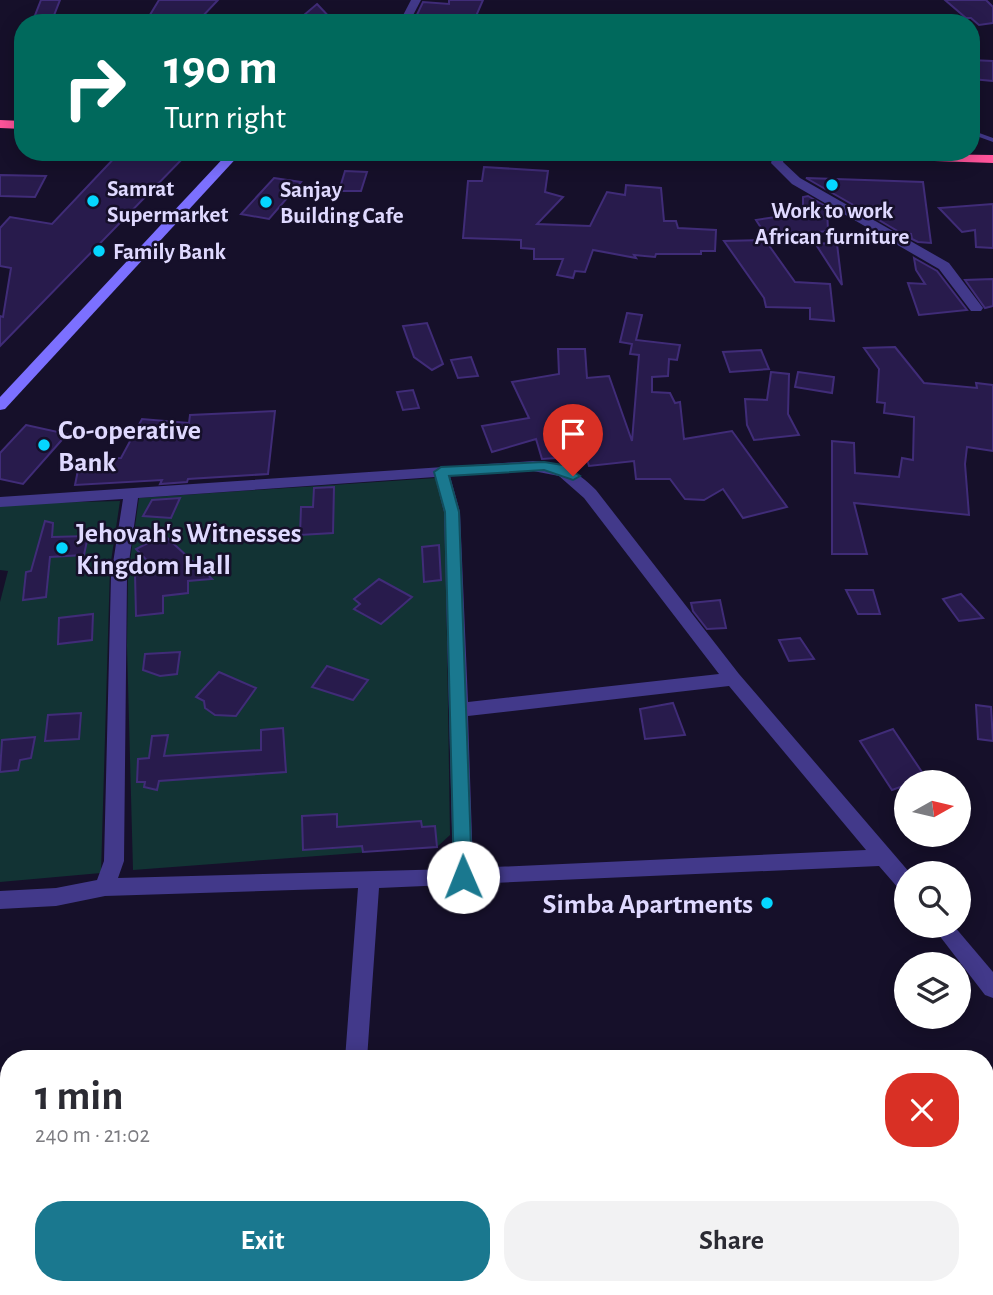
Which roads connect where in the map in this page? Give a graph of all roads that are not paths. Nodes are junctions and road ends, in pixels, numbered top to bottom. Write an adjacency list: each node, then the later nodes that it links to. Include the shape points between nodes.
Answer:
1 (222, 161): 4 (main road)
2 (778, 161): 3 (street, via 796,181 944,266)
3 (976, 308)
4 (0, 406)
5 (441, 472): 6 (street); 8 (street, via 544,466 573,476); 9 (street, via 452,512)
6 (131, 495): 7 (street); 14 (street, via 119,576 114,861)
7 (0, 502)
8 (733, 679): 9 (street); 10 (street)
9 (459, 710): 12 (street)
10 (885, 857): 11 (street); 12 (street)
11 (894, 868)
12 (463, 877): 13 (street)
13 (369, 879): 14 (street); 18 (street)
14 (105, 887): 15 (street, via 56,897)
15 (0, 900)
16 (952, 938): 17 (street)
17 (993, 988)
18 (357, 1050)

